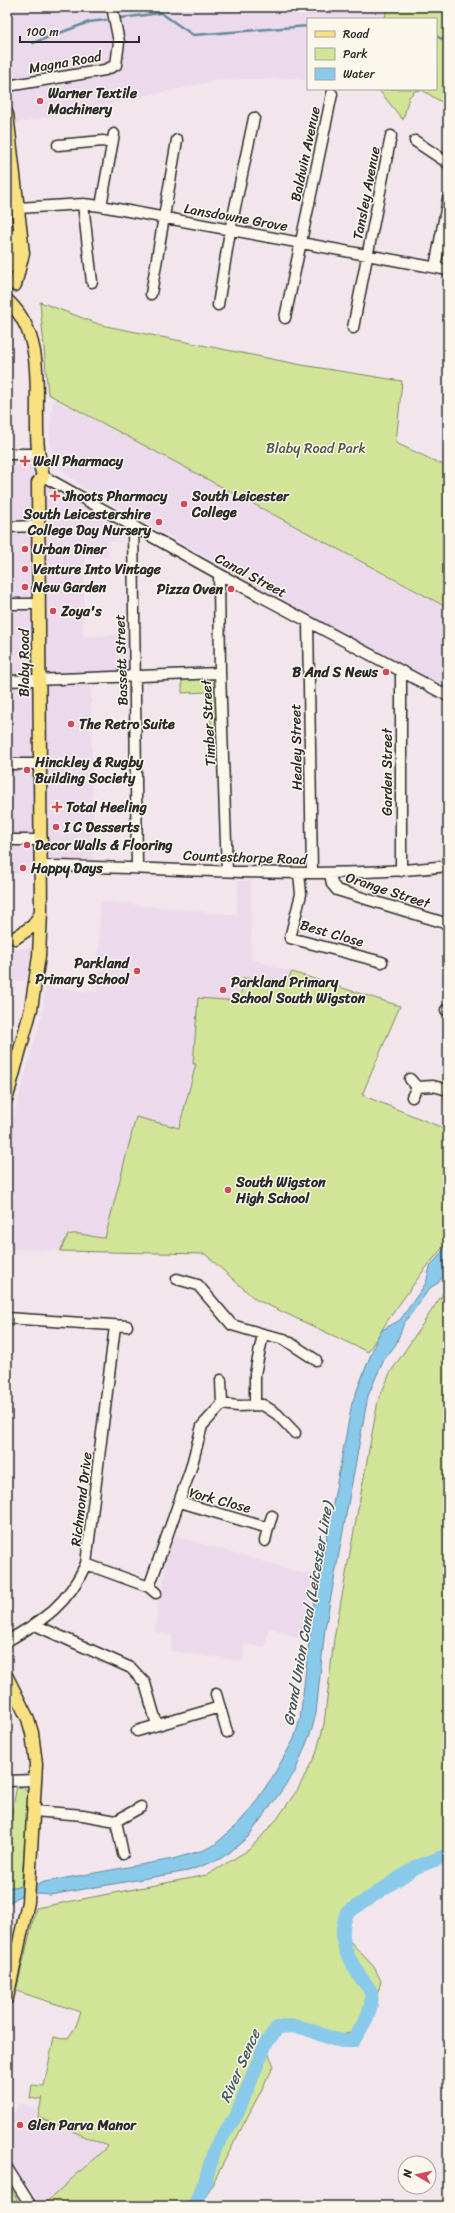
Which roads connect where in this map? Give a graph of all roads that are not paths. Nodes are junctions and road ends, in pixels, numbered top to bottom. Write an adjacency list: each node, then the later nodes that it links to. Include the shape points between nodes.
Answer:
1 (112, 7): 2 (street, Magna Road, via 120,42 116,65 105,70)
2 (7, 86)
3 (332, 94): 18 (street, Baldwin Avenue)
4 (7, 114): 14 (main road)
5 (254, 118): 17 (street)
6 (391, 136): 19 (street, Tansley Avenue)
7 (177, 140): 15 (street)
8 (415, 141): 10 (street)
9 (58, 145): 13 (street, via 113,138)
10 (448, 163)
11 (448, 199): 20 (street)
12 (83, 204): 13 (street, Lansdowne Grove); 14 (street, Lansdowne Grove); 24 (street)
13 (101, 206): 15 (street, Lansdowne Grove)
14 (18, 208): 16 (main road)
15 (163, 219): 17 (street, Lansdowne Grove); 25 (street)
16 (19, 221): 21 (main road, via 13,256); 23 (main road, via 23,253)
17 (230, 231): 18 (street, Lansdowne Grove); 27 (street)
18 (301, 243): 19 (street, Lansdowne Grove); 28 (street, Baldwin Avenue)
19 (368, 256): 20 (street, Lansdowne Grove); 29 (street, Tansley Avenue)
20 (435, 267): 22 (street, Lansdowne Grove)
21 (7, 268)
22 (448, 270)
23 (11, 281): 26 (main road, via 15,296)
24 (92, 282)
25 (151, 294)
26 (8, 302): 31 (main road, Blaby Road, via 18,310 31,333 37,401)
27 (218, 305)
28 (286, 318)
29 (354, 328)
30 (7, 454): 31 (street)
31 (38, 454): 32 (main road, Blaby Road)
32 (43, 476): 33 (street, Canal Street); 34 (main road, Blaby Road, via 38,482)
33 (133, 524): 36 (street, Canal Street); 42 (street, Bassett Street)
34 (38, 526): 35 (street); 38 (main road, Blaby Road)
35 (7, 527)
36 (219, 574): 39 (street, Canal Street); 41 (street, Timber Street)
37 (7, 604): 38 (street)
38 (39, 604): 43 (main road, Blaby Road)
39 (308, 622): 40 (street, Canal Street); 56 (street, Healey Street)
40 (401, 672): 45 (street, Canal Street); 54 (street, Garden Street)
41 (220, 673): 42 (street); 53 (street, Timber Street)
42 (135, 677): 43 (street); 52 (street, Bassett Street)
43 (38, 680): 44 (street); 47 (main road, Blaby Road)
44 (7, 681)
45 (448, 696)
46 (7, 764): 47 (street)
47 (39, 764): 49 (main road, Blaby Road)
48 (7, 840): 49 (street)
49 (42, 840): 50 (main road, Blaby Road)
50 (42, 866): 52 (street, Countesthorpe Road); 58 (main road, Blaby Road)
51 (448, 866): 54 (street, Countesthorpe Road)
52 (137, 867): 53 (street, Countesthorpe Road)
53 (227, 871): 55 (street, Countesthorpe Road)
54 (401, 871): 57 (street, Countesthorpe Road)
55 (299, 873): 56 (street, Countesthorpe Road); 62 (street, Best Close, via 302,894 290,938)
56 (312, 873): 57 (street, Countesthorpe Road)
57 (330, 873): 59 (street, Orange Street, via 332,884 337,890)
58 (41, 912): 60 (main road, via 33,926); 61 (main road, Blaby Road)
59 (448, 924)
60 (11, 939): 61 (main road)
61 (40, 939): 64 (main road, Blaby Road, via 30,1009)
62 (382, 962)
63 (448, 1090): 65 (street, via 413,1083)
64 (7, 1097)
65 (412, 1097)
66 (176, 1279): 70 (street, via 198,1285 232,1325)
67 (7, 1318): 68 (street)
68 (115, 1326): 69 (street); 80 (street, Richmond Drive)
69 (127, 1326)
70 (263, 1334): 71 (street, via 284,1339); 74 (street, via 255,1374)
71 (316, 1360)
72 (221, 1380): 73 (street)
73 (222, 1404): 74 (street); 76 (street, via 202,1426)
74 (255, 1404): 75 (street, via 270,1408)
75 (295, 1433)
76 (180, 1502): 78 (street, York Close); 80 (street, York Close, via 152,1590)
77 (272, 1516): 78 (street)
78 (268, 1528): 79 (street)
79 (265, 1541)
80 (86, 1564): 81 (street, Richmond Drive, via 76,1585 62,1603)
81 (35, 1625): 82 (street, Richmond Drive); 86 (street, via 131,1668 145,1683)
82 (7, 1640)
83 (7, 1677): 89 (main road, via 32,1733)
84 (216, 1694): 85 (street)
85 (220, 1707): 86 (street); 88 (street)
86 (157, 1725): 87 (street)
87 (137, 1731)
88 (227, 1732)
89 (35, 1780): 90 (street); 92 (main road)
90 (7, 1781)
91 (141, 1807): 93 (street)
92 (34, 1811): 93 (street); 95 (main road, via 28,1902)
93 (116, 1821): 94 (street)
94 (123, 1854)
95 (7, 1998)
96 (7, 2168): 97 (street)
97 (31, 2206)

